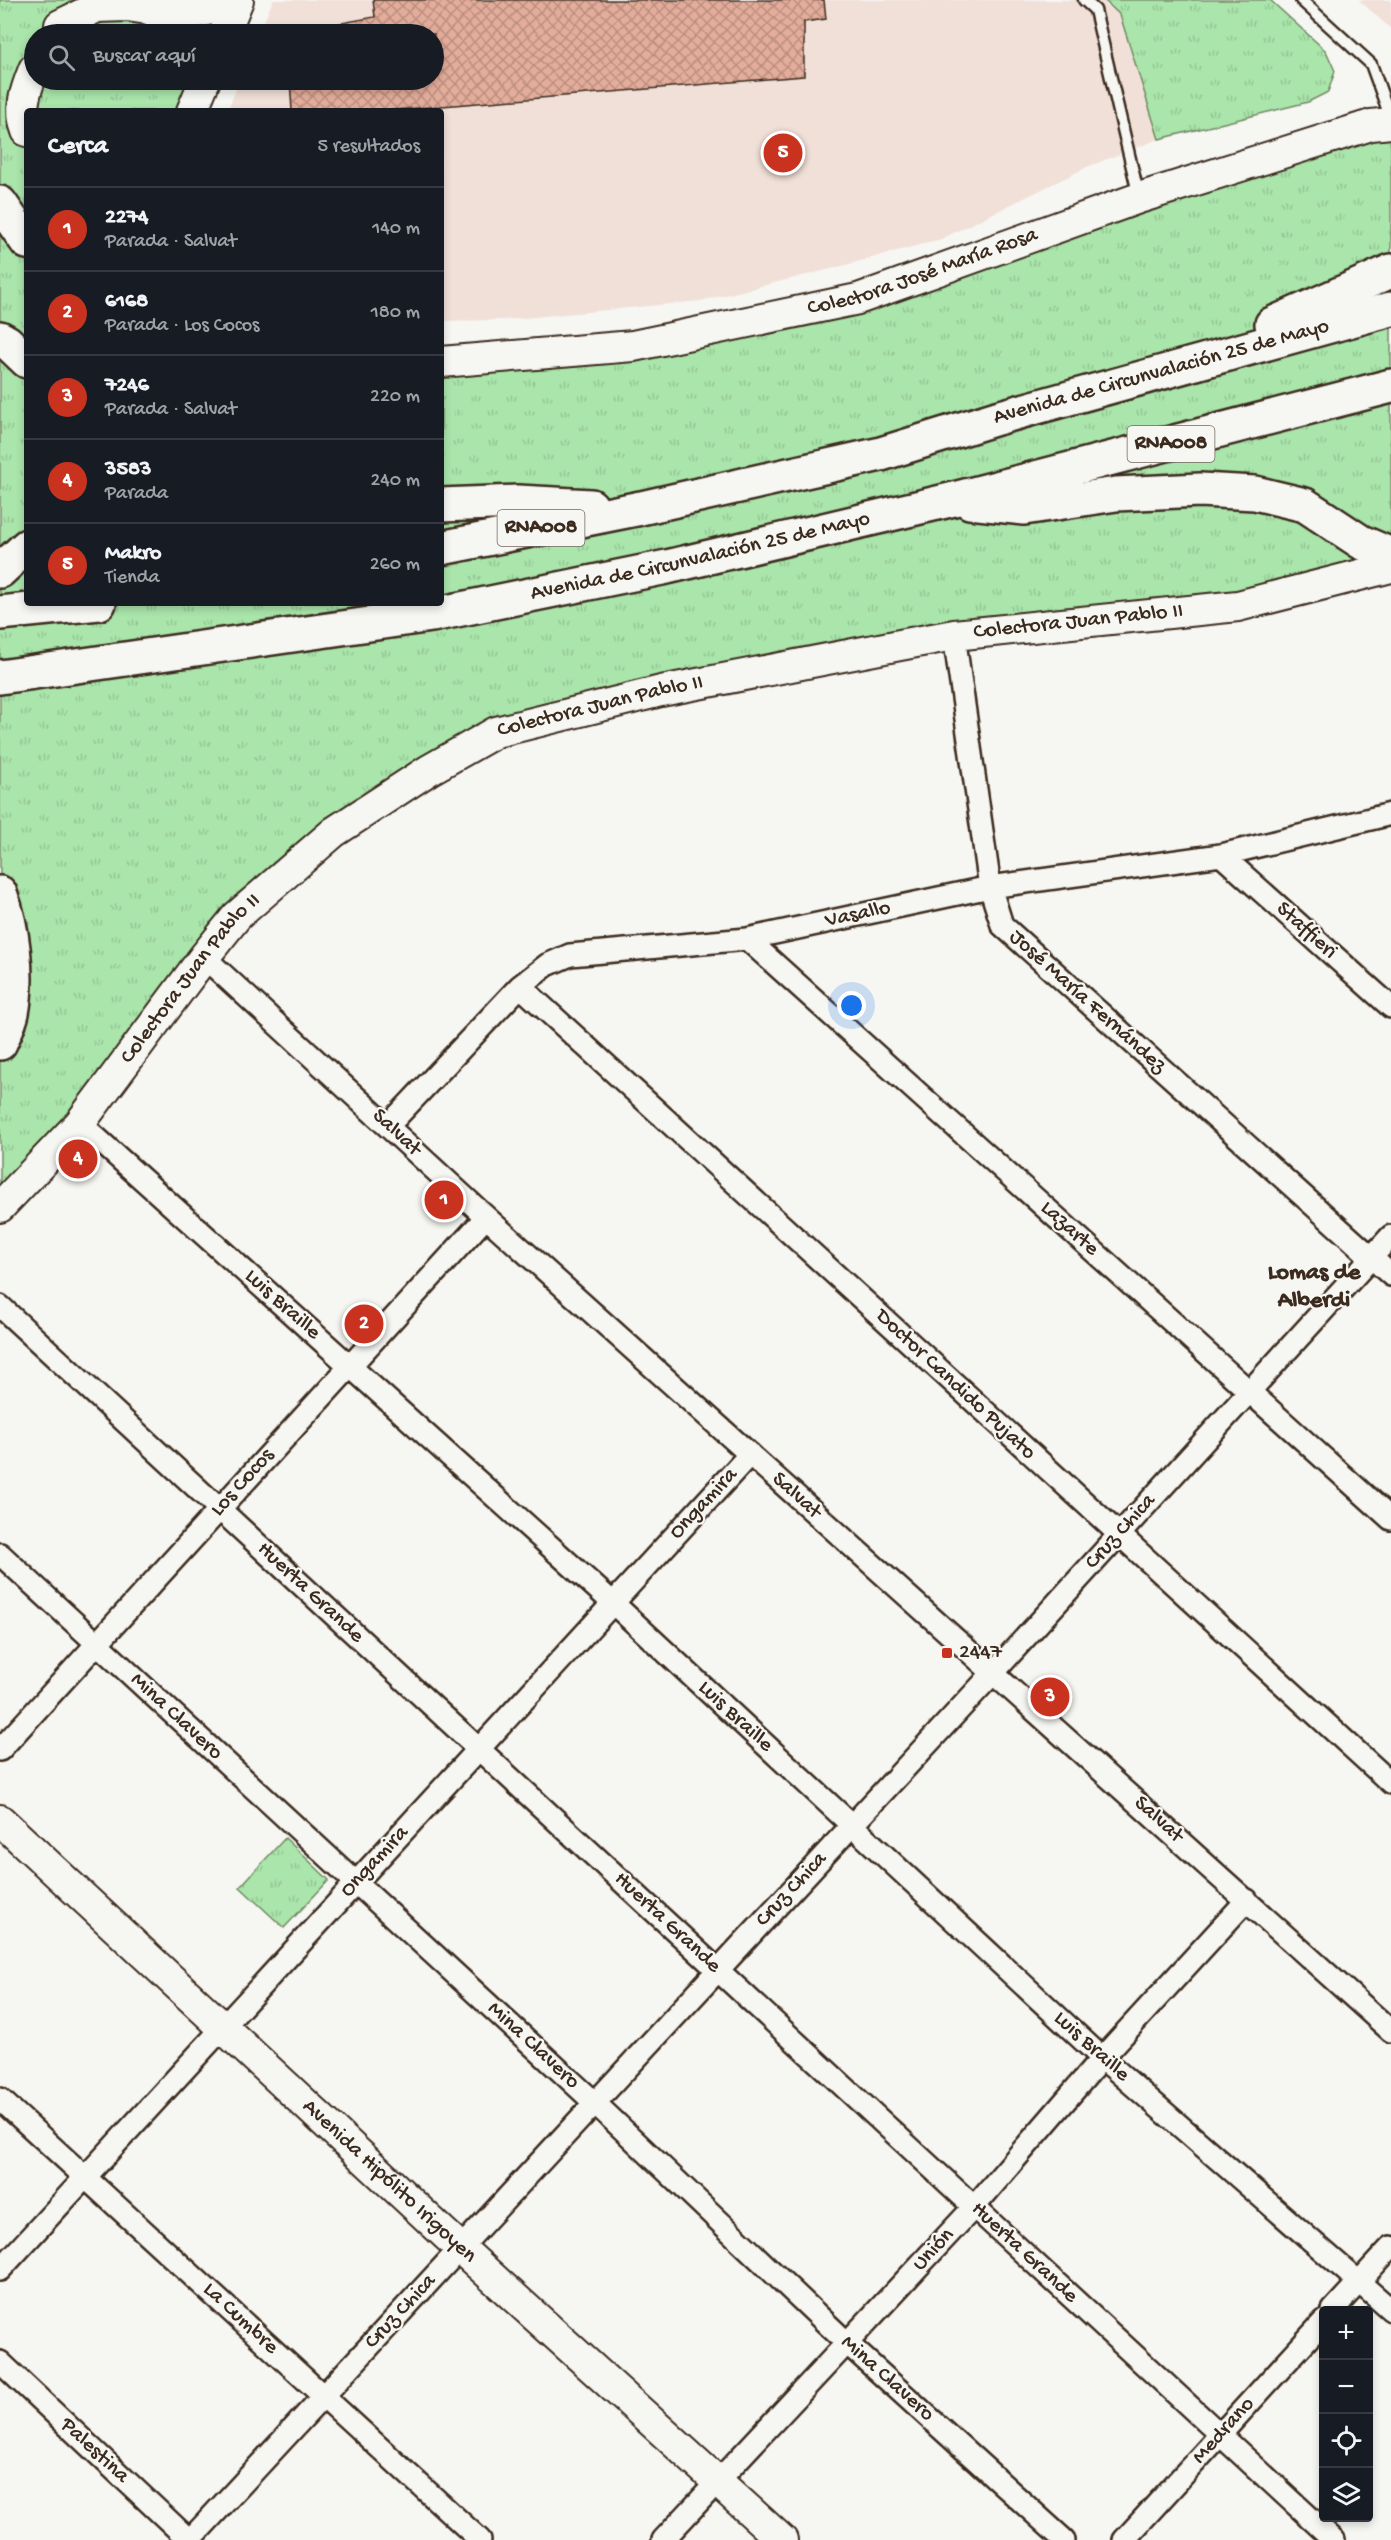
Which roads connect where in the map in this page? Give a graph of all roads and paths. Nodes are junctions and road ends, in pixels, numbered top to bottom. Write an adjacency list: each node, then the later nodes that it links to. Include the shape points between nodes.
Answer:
1 (224, 0): 5 (main road, via 214,9 180,14)
2 (238, 0): 8 (main road)
3 (1084, 0): 16 (lane, via 1095,10)
4 (1301, 0): 14 (lane, via 1371,63)
5 (151, 5): 6 (main road, via 97,7); 7 (main road)
6 (63, 20)
7 (164, 24)
8 (228, 24)
9 (26, 90): 15 (main road)
10 (191, 90): 12 (main road)
11 (200, 90): 13 (main road)
12 (191, 108)
13 (192, 108)
14 (1391, 121): 16 (main road, Colectora José María Rosa)
15 (24, 123)
16 (1139, 198): 23 (main road, Colectora José María Rosa, via 858,299 633,346)
17 (0, 203): 18 (highway)
18 (24, 238)
19 (1391, 271): 24 (highway)
20 (1391, 309): 24 (highway, Avenida de Circunvalación 25 de Mayo / RNA008)
21 (0, 338): 22 (highway)
22 (24, 358)
23 (444, 362)
24 (1175, 368): 28 (highway, Avenida de Circunvalación 25 de Mayo / RNA008, via 881,454)
25 (1391, 386): 26 (highway, Avenida de Circunvalación 25 de Mayo / RNA008)
26 (950, 500): 31 (highway, via 1024,508 1116,494 1200,490 1255,493 1305,505 1361,542); 37 (highway, Avenida de Circunvalación 25 de Mayo / RNA008, via 667,567 432,615)
27 (444, 506): 28 (highway, via 518,502)
28 (641, 508): 29 (highway, Avenida de Circunvalación 25 de Mayo / RNA008)
29 (444, 547)
30 (24, 549): 33 (highway)
31 (1391, 555)
32 (1391, 567): 36 (main road, Colectora Juan Pablo II, via 1238,606)
33 (0, 571)
34 (69, 606): 35 (highway)
35 (0, 613)
36 (954, 635): 40 (street, José María Fernández); 43 (main road, Colectora Juan Pablo II, via 661,691 496,732 334,832 237,916)
37 (0, 678)
38 (1391, 814): 39 (street, Vasallo)
39 (1221, 855): 40 (street, Vasallo); 45 (street, Staffieri)
40 (990, 887): 42 (street, Vasallo); 52 (street, José María Fernández, via 1002,925)
41 (0, 893): 46 (highway, via 9,917 14,968 12,1013)
42 (747, 939): 44 (street, Vasallo, via 570,955 547,965); 56 (street, Lazarte)
43 (204, 957): 47 (main road, Colectora Juan Pablo II); 48 (street, Salvat)
44 (520, 986): 48 (street, Vasallo); 60 (street, Doctor Candido Pujato)
45 (1391, 1007)
46 (0, 1043)
47 (80, 1123): 49 (main road, Colectora Juan Pablo II); 55 (street, Luis Braille)
48 (388, 1126): 50 (street, Salvat)
49 (0, 1207)
50 (486, 1216): 55 (street, Los Cocos); 57 (street, Salvat)
51 (1391, 1236): 52 (street, Cruz Chica)
52 (1372, 1257): 53 (street, José María Fernández); 56 (street, Cruz Chica)
53 (1391, 1275)
54 (0, 1306): 58 (street, Huerta Grande)
55 (350, 1366): 58 (street, Los Cocos); 62 (street, Luis Braille)
56 (1250, 1391): 59 (street, Lazarte); 60 (street, Cruz Chica)
57 (750, 1454): 62 (street, Ongamira); 64 (street, Salvat)
58 (220, 1509): 63 (street, Los Cocos); 65 (street, Huerta Grande)
59 (1391, 1519)
60 (1119, 1535): 64 (street, Cruz Chica); 67 (street, Doctor Candido Pujato)
61 (0, 1554): 63 (street, Mina Clavero)
62 (613, 1603): 65 (street, Ongamira); 69 (street, Luis Braille)
63 (97, 1644): 66 (street, Los Cocos); 70 (street, Mina Clavero)
64 (994, 1672): 69 (street, Cruz Chica); 71 (street, Salvat)
65 (479, 1749): 70 (street, Ongamira); 72 (street, Huerta Grande)
66 (0, 1750)
67 (1391, 1783)
68 (0, 1820): 73 (main road, Avenida Hipólito Irigoyen)
69 (851, 1826): 72 (street, Cruz Chica); 75 (street, Luis Braille)
70 (355, 1884): 73 (street, Ongamira); 77 (street, Mina Clavero)
71 (1246, 1900): 74 (street, Salvat); 75 (street, Unión)
72 (718, 1970): 77 (street, Cruz Chica); 79 (street, Huerta Grande)
73 (224, 2026): 78 (street, Ongamira); 81 (main road, Avenida Hipólito Irigoyen)
74 (1391, 2031)
75 (1102, 2058): 79 (street, Unión); 83 (street, Luis Braille)
76 (0, 2099): 78 (street, La Cumbre)
77 (595, 2103): 81 (street, Cruz Chica); 87 (street, Mina Clavero)
78 (85, 2177): 82 (street, Ongamira); 89 (street, La Cumbre)
79 (974, 2207): 87 (street, Unión); 90 (street, Huerta Grande)
80 (1391, 2247): 83 (street)
81 (460, 2248): 89 (street, Cruz Chica); 91 (main road, Avenida Hipólito Irigoyen)
82 (0, 2270)
83 (1359, 2282): 84 (street); 85 (street, Luis Braille)
84 (1337, 2306)
85 (1391, 2310)
86 (1319, 2325): 90 (street, Medrano)
87 (847, 2343): 91 (street, Unión); 96 (street, Mina Clavero)
88 (0, 2362): 92 (street, Palestina)
89 (323, 2396): 92 (street, Cruz Chica); 93 (street, La Cumbre)
90 (1220, 2435): 97 (street, Medrano); 98 (street, Huerta Grande)
91 (718, 2481): 94 (street, Unión); 95 (main road, Avenida Hipólito Irigoyen)
92 (189, 2540)
93 (480, 2540)
94 (663, 2540)
95 (782, 2540)
96 (1064, 2540)
97 (1124, 2540)
98 (1334, 2540)

